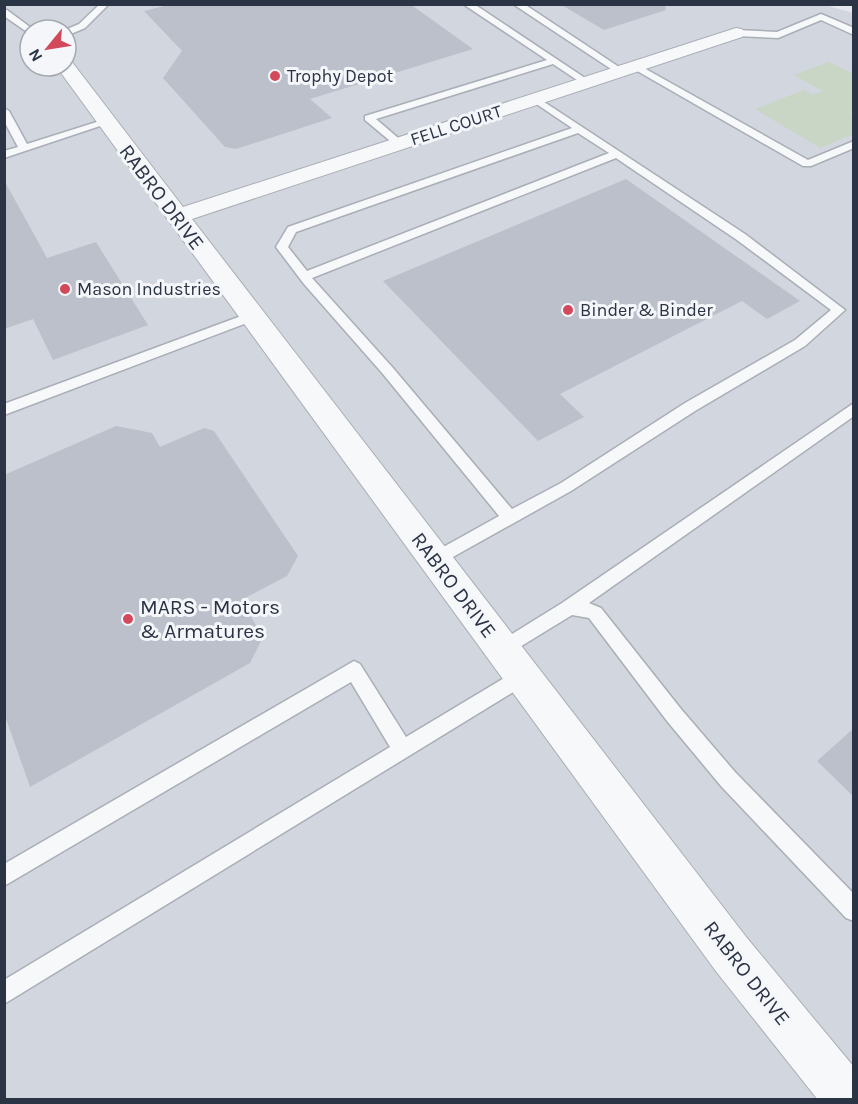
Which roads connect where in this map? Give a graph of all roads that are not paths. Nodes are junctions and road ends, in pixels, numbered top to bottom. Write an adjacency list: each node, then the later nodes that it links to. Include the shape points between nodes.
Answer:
1 (105, 4): 6 (lane)
2 (467, 4): 9 (lane)
3 (517, 4): 10 (lane)
4 (4, 12): 5 (lane)
5 (18, 22)
6 (78, 28)
7 (854, 32): 8 (lane, via 821,17 778,35)
8 (736, 33): 10 (street, FELL COURT)
9 (554, 61): 12 (lane); 17 (lane, via 369,118)
10 (628, 68): 12 (street, FELL COURT); 18 (lane, via 807,164)
11 (74, 78): 15 (street, RABRO DRIVE)
12 (586, 82): 13 (street, FELL COURT)
13 (535, 99): 16 (lane); 17 (street, FELL COURT)
14 (4, 111): 19 (lane)
15 (107, 122): 19 (lane); 22 (street, RABRO DRIVE)
16 (579, 129): 20 (lane); 23 (lane, via 292,230 282,247)
17 (399, 143): 22 (street, FELL COURT)
18 (854, 144)
19 (24, 148): 21 (lane)
20 (616, 154): 23 (lane); 27 (lane, via 741,237 839,310 800,343)
21 (4, 155)
22 (177, 216): 24 (street, RABRO DRIVE)
23 (305, 276): 27 (lane)
24 (252, 316): 26 (lane); 28 (street, RABRO DRIVE)
25 (854, 408): 29 (lane)
26 (4, 410)
27 (510, 518): 28 (lane)
28 (435, 560): 30 (street, RABRO DRIVE)
29 (568, 608): 30 (lane); 34 (lane, via 576,606 595,613 728,779)
30 (502, 650): 31 (street, RABRO DRIVE)
31 (522, 677): 32 (lane); 36 (street, RABRO DRIVE, via 731,954)
32 (403, 750): 33 (lane, via 354,670); 35 (lane)
33 (4, 876)
34 (854, 910)
35 (4, 993)
36 (849, 1100)

